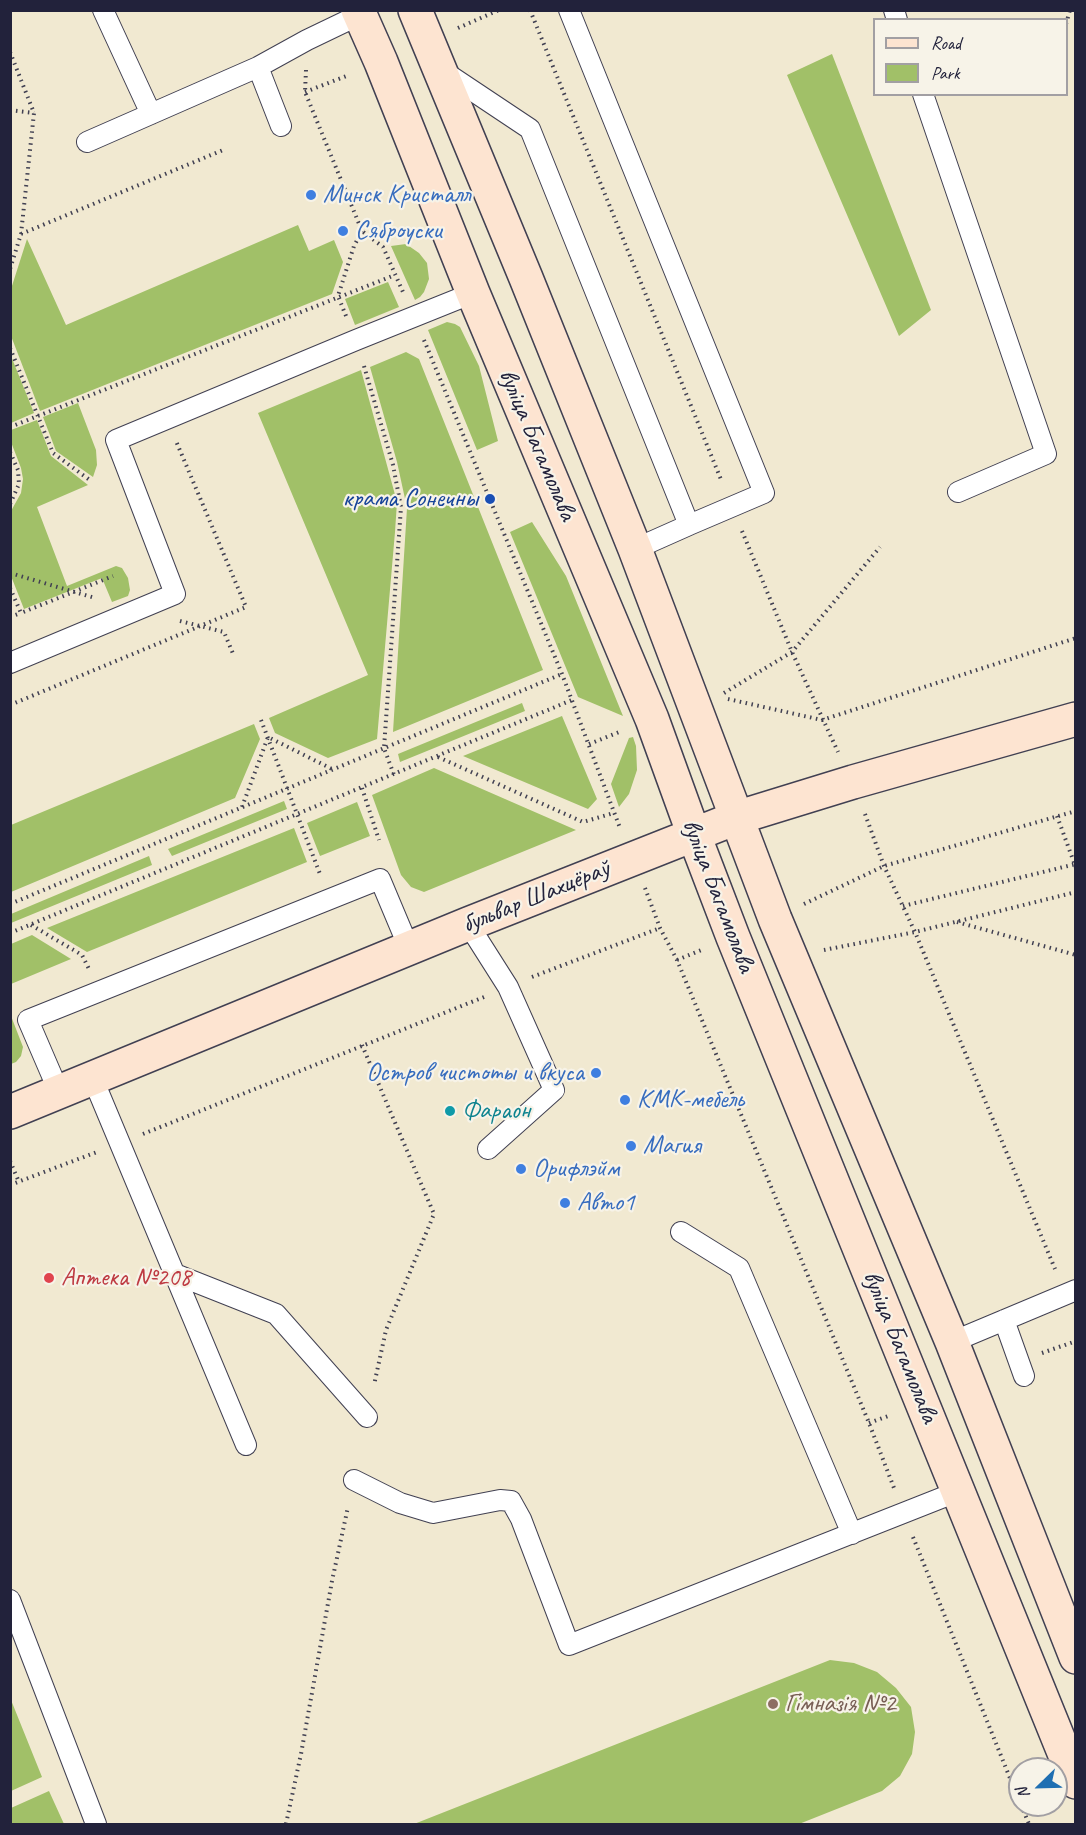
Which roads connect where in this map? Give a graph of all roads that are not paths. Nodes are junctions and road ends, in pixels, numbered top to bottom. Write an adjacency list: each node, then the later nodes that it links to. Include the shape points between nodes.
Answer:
1 (103, 10): 8 (lane)
2 (415, 10): 6 (main road, вуліца Багамолава)
3 (569, 10): 13 (lane, via 764,493)
4 (358, 13): 5 (lane); 11 (main road, вуліца Багамолава)
5 (258, 67): 8 (lane); 9 (lane)
6 (440, 69): 13 (lane, via 530,129); 14 (main road, вуліца Багамолава)
7 (924, 96): 12 (lane, via 1046,454)
8 (151, 114): 10 (lane)
9 (282, 126)
10 (87, 142)
11 (473, 293): 15 (lane, via 116,440 175,594); 18 (main road, вуліца Багамолава, via 652,719)
12 (958, 492)
13 (689, 525): 14 (lane)
14 (635, 549): 17 (main road, вуліца Багамолава)
15 (10, 663)
16 (1076, 719): 17 (main road, бульвар Шахцёраў)
17 (736, 818): 18 (main road, бульвар Шахцёраў); 29 (main road, вуліца Багамолава)
18 (694, 835): 19 (main road, бульвар Шахцёраў); 30 (main road, вуліца Багамолава)
19 (468, 924): 20 (main road, бульвар Шахцёраў); 24 (lane, via 508,987 554,1090)
20 (409, 948): 21 (main road, бульвар Шахцёраў); 22 (lane, via 380,879 28,1020)
21 (93, 1079): 22 (main road, бульвар Шахцёраў); 26 (lane)
22 (59, 1092): 23 (main road, бульвар Шахцёраў)
23 (10, 1112)
24 (488, 1149)
25 (681, 1232): 36 (lane, via 739,1268)
26 (176, 1274): 32 (lane, via 276,1314); 33 (lane)
27 (1070, 1292): 28 (lane)
28 (1004, 1320): 29 (lane); 31 (lane)
29 (952, 1342): 30 (main road); 38 (main road, вуліца Багамолава)
30 (905, 1361): 35 (main road, вуліца Багамолава)
31 (1024, 1376)
32 (367, 1417)
33 (246, 1445)
34 (354, 1480): 36 (lane, via 433,1514 512,1501 569,1645)
35 (959, 1491): 36 (lane); 39 (main road, вуліца Багамолава)
36 (852, 1534)
37 (10, 1600): 40 (lane)
38 (1076, 1657)
39 (1076, 1782)
40 (96, 1824)

